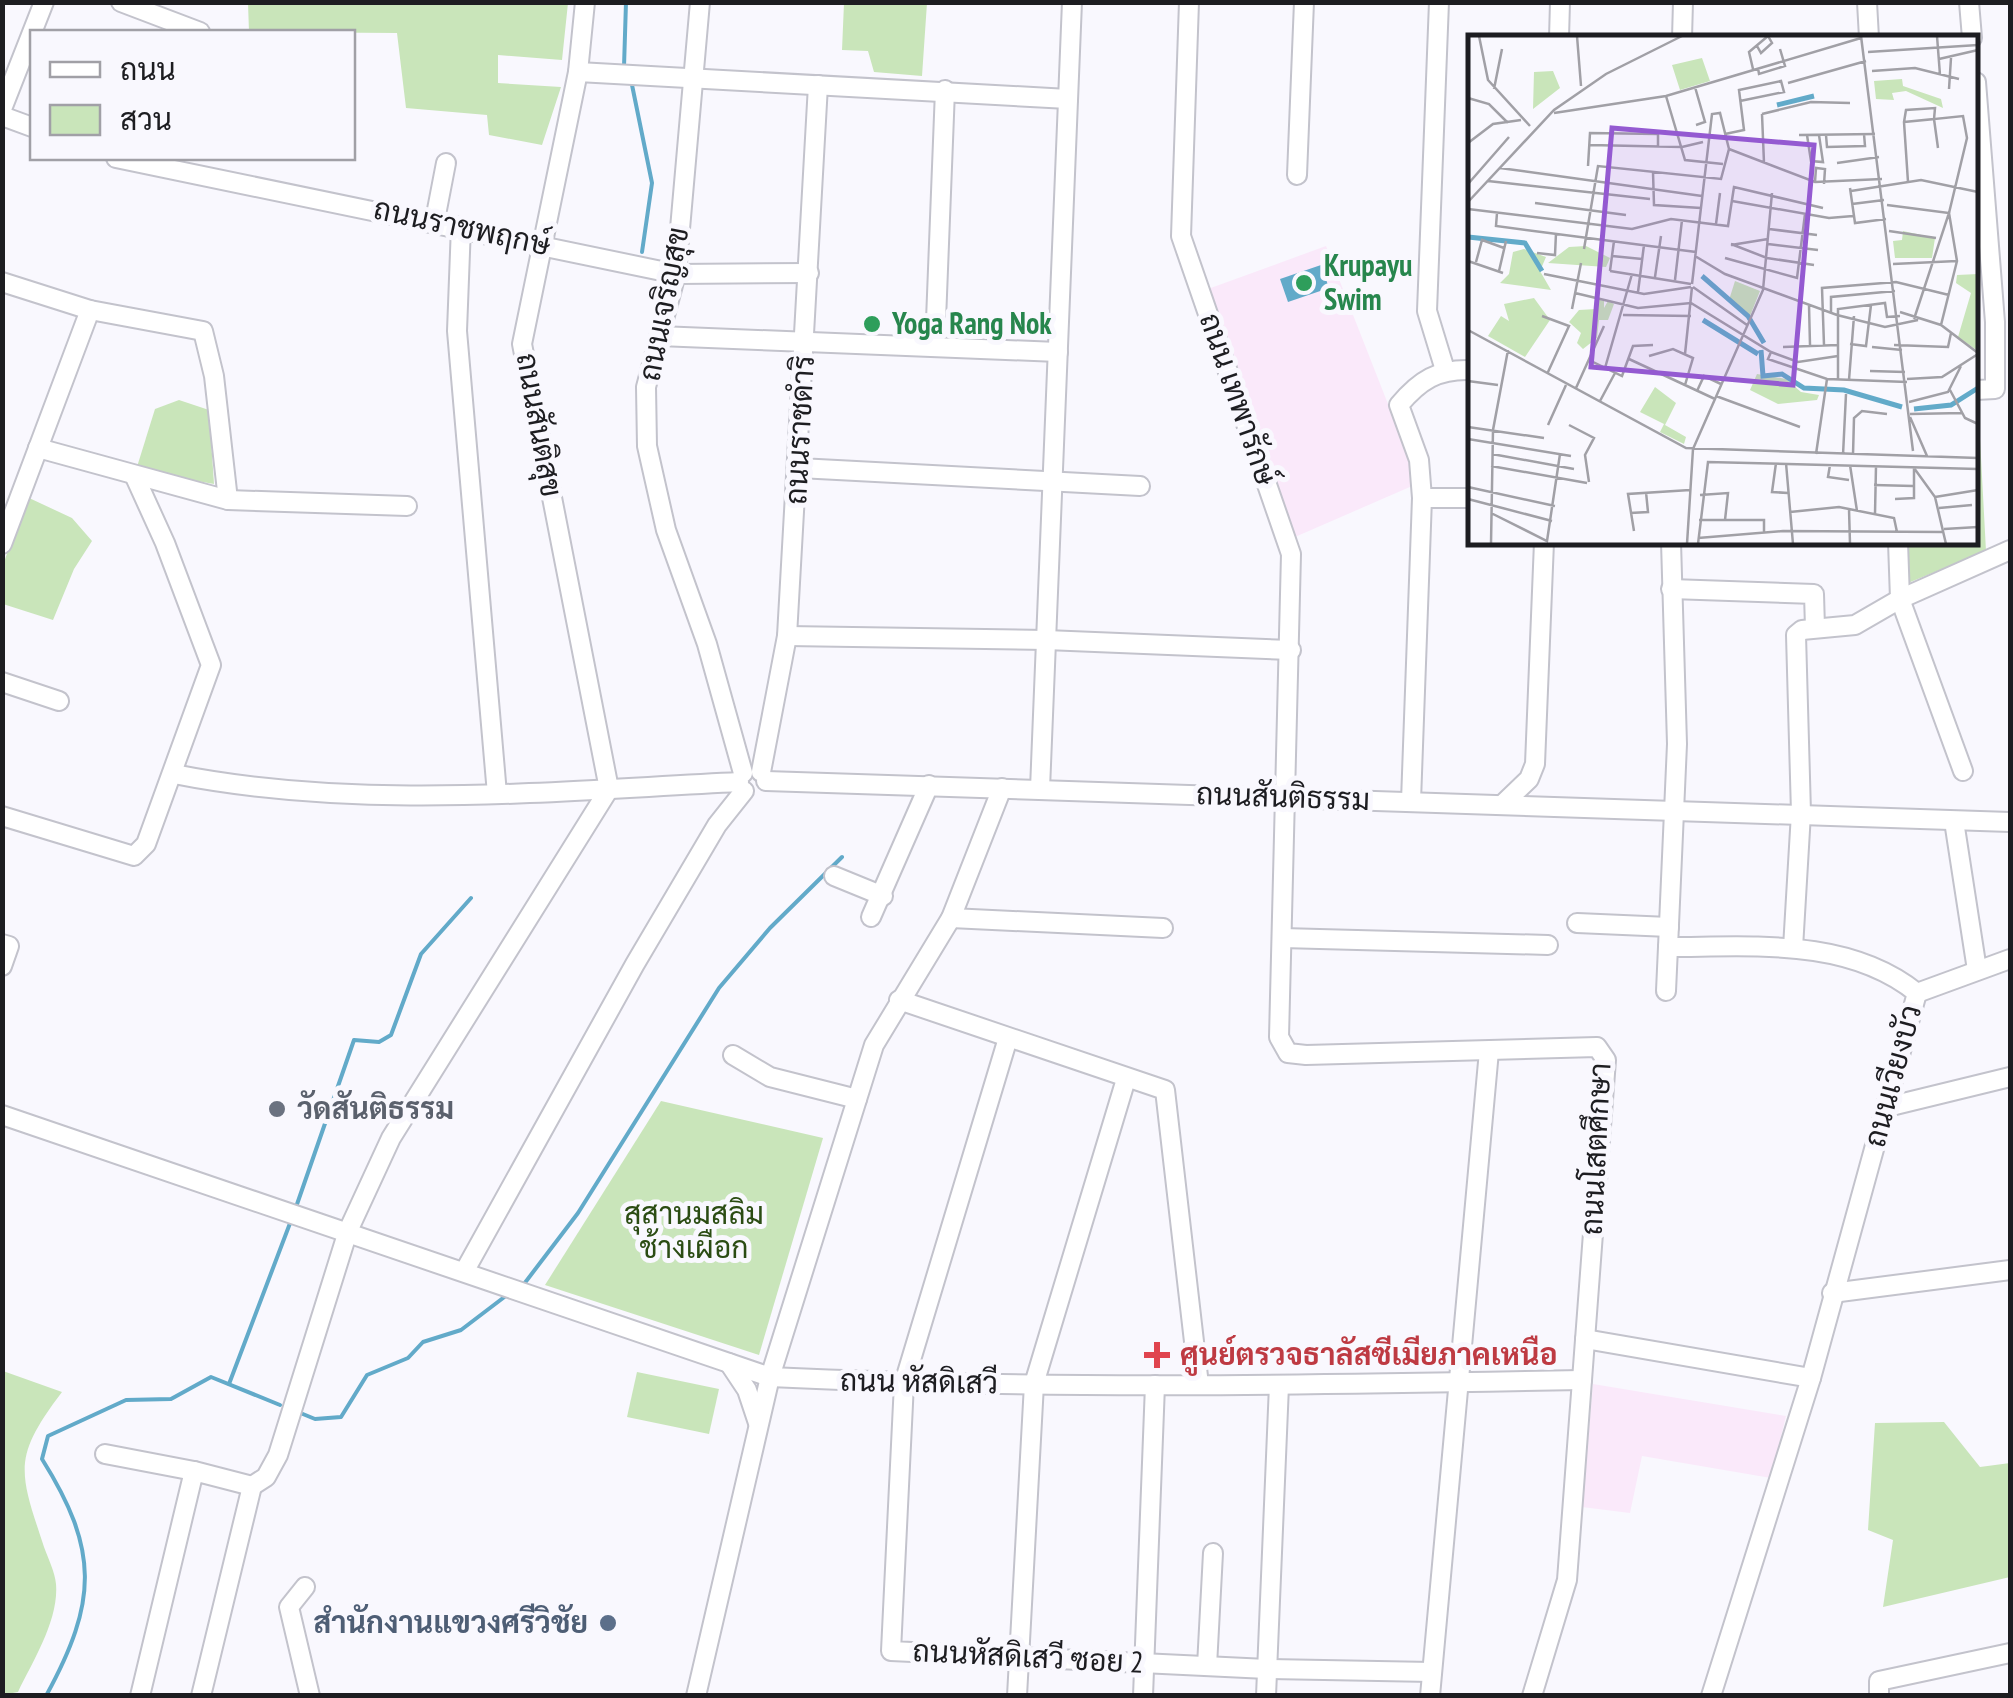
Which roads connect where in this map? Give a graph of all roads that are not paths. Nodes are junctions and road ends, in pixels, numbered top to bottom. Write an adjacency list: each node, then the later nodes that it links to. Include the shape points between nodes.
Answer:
1 (44, 2): 13 (street)
2 (121, 2): 14 (street)
3 (585, 2): 20 (street, ถนนสันติสุข)
4 (700, 2): 21 (street, ถนนเจริญสุข)
5 (1072, 2): 24 (street)
6 (1188, 2): 66 (street, ถนน เทพารักษ์, via 1181,236 1290,554)
7 (1304, 2): 30 (street)
8 (1439, 2): 44 (street, via 1427,311)
9 (1560, 2): 15 (street)
10 (1683, 2): 16 (street)
11 (1867, 2): 17 (street)
12 (1969, 2): 18 (street)
13 (33, 30)
14 (195, 30)
15 (1559, 35)
16 (1682, 35)
17 (1869, 35)
18 (1972, 35)
19 (30, 39): 26 (street)
20 (578, 72): 21 (street); 33 (street, ถนนสันติสุข)
21 (694, 78): 22 (street); 35 (street, ถนนเจริญสุข)
22 (818, 85): 23 (street); 34 (street, ถนนราชดำริ)
23 (945, 90): 24 (street); 42 (street)
24 (1068, 99): 43 (street)
25 (1978, 107): 39 (street)
26 (2, 113): 27 (street)
27 (30, 126)
28 (126, 160): 31 (street, ถนนราชพฤกษ์)
29 (446, 163): 31 (street)
30 (1297, 175)
31 (435, 220): 32 (street, ถนนราชพฤกษ์)
32 (460, 226): 33 (street, ถนนราชพฤกษ์); 76 (street, via 457,331)
33 (545, 244): 35 (street, ถนนราชพฤกษ์); 73 (street, ถนนสันติสุข, via 522,344)
34 (808, 273): 35 (street, ถนนราชพฤกษ์); 41 (street, ถนนราชดำริ)
35 (676, 274): 40 (street, ถนนเจริญสุข)
36 (2, 282): 37 (street)
37 (90, 310): 47 (street); 54 (street, via 202,331 210,347)
38 (1978, 321): 39 (street)
39 (1995, 322): 46 (street, via 1994,389)
40 (659, 336): 41 (street); 71 (street, ถนนเจริญสุข, via 646,387 655,495)
41 (804, 342): 42 (street); 48 (street, ถนนราชดำริ)
42 (935, 346): 43 (street)
43 (1058, 352): 50 (street)
44 (1445, 370): 45 (street); 52 (street, via 1422,381 1399,405 1419,460)
45 (1468, 370)
46 (1978, 390)
47 (38, 448): 49 (street); 56 (street)
48 (799, 468): 50 (street); 64 (street, ถนนราชดำริ)
49 (135, 477): 54 (street); 70 (street, via 211,665)
50 (1053, 480): 51 (street); 65 (street)
51 (1140, 486)
52 (1422, 498): 53 (street); 78 (street)
53 (1468, 498)
54 (228, 500): 55 (street)
55 (407, 506)
56 (2, 544)
57 (1544, 545): 79 (street, via 1535,764)
58 (1671, 545): 61 (street)
59 (1898, 545): 62 (street)
60 (2010, 550): 62 (street)
61 (1671, 589): 63 (street, via 1814,594); 80 (street)
62 (1900, 599): 63 (street, via 1855,625); 69 (street)
63 (1815, 628): 81 (street, via 1796,635)
64 (787, 636): 65 (street); 71 (street, ถนนราชดำริ)
65 (1046, 640): 66 (street); 75 (street)
66 (1291, 650): 77 (street, ถนน เทพารักษ์)
67 (2, 682): 68 (street)
68 (59, 701)
69 (1963, 771)
70 (174, 774): 76 (street, ถนนสันติธรรม, via 243,788 431,798); 82 (street, via 146,844 134,856)
71 (750, 780): 72 (street, ถนนสันติธรรม); 73 (street, ถนนสันติธรรม); 113 (street, via 635,964)
72 (930, 785): 74 (street, ถนนสันติธรรม); 86 (street)
73 (608, 788): 76 (street, ถนนสันติธรรม); 111 (street, via 391,1138)
74 (1002, 788): 75 (street, ถนนสันติธรรม); 88 (street)
75 (1040, 789): 77 (street, ถนนสันติธรรม)
76 (497, 794)
77 (1284, 797): 78 (street, ถนนสันติธรรม); 92 (street, ถนนโสตศึกษา)
78 (1411, 801): 79 (street, ถนนสันติธรรม)
79 (1504, 802): 80 (street, ถนนสันติธรรม)
80 (1676, 808): 81 (street, ถนนสันติธรรม); 90 (street)
81 (1800, 813): 83 (street, ถนนสันติธรรม); 96 (street)
82 (2, 816)
83 (1954, 821): 84 (street, ถนนสันติธรรม); 99 (street)
84 (2010, 822)
85 (834, 876): 86 (street)
86 (882, 896): 87 (street)
87 (871, 917)
88 (952, 918): 91 (street); 102 (street)
89 (1578, 923): 90 (street)
90 (1669, 926): 95 (street)
91 (1163, 928)
92 (1282, 938): 94 (street); 104 (street, ถนนโสตศึกษา, via 1280,1037 1288,1052)
93 (2, 944): 98 (street, via 9,946)
94 (1548, 944)
95 (1668, 947): 96 (street, ถนนเวียงบัว); 100 (street)
96 (1793, 948): 101 (street, ถนนเวียงบัว, via 1880,968)
97 (2010, 959): 99 (street)
98 (2, 966)
99 (1977, 970): 101 (street)
100 (1666, 991)
101 (1917, 992): 109 (street, ถนนเวียงบัว)
102 (899, 1000): 103 (street); 108 (street, via 874,1044)
103 (1008, 1038): 107 (street); 121 (street)
104 (1490, 1051): 115 (street, ถนนโสตศึกษา, via 1604,1051); 120 (street)
105 (733, 1055): 108 (street, via 770,1076)
106 (2010, 1076): 109 (street)
107 (1126, 1080): 122 (street); 124 (street, via 1165,1090)
108 (857, 1099): 117 (street)
109 (1887, 1107): 114 (street, ถนนเวียงบัว)
110 (2, 1116): 111 (street, ถนน หัสดิเสวี)
111 (348, 1231): 113 (street, ถนน หัสดิเสวี); 129 (street, via 278,1455)
112 (2010, 1270): 114 (street)
113 (464, 1272): 116 (street, ถนน หัสดิเสวี)
114 (1832, 1293): 118 (street, ถนนเวียงบัว)
115 (1585, 1340): 118 (street); 119 (street, ถนนโสตศึกษา)
116 (729, 1363): 117 (street, ถนน หัสดิเสวี); 126 (street)
117 (770, 1376): 121 (street, ถนน หัสดิเสวี); 126 (street)
118 (1811, 1378): 147 (street, ถนนเวียงบัว)
119 (1582, 1380): 120 (street, ถนน หัสดิเสวี); 146 (street, ถนนโสตศึกษา, via 1567,1580)
120 (1456, 1382): 125 (street, ถนน หัสดิเสวี); 137 (street)
121 (904, 1384): 122 (street, ถนน หัสดิเสวี); 133 (street, ถนนหัสดิเสวี ซอย 2, via 891,1650)
122 (1034, 1384): 123 (street, ถนน หัสดิเสวี); 133 (street)
123 (1155, 1385): 124 (street, ถนน หัสดิเสวี); 134 (street)
124 (1200, 1385): 125 (street, ถนน หัสดิเสวี)
125 (1280, 1385): 136 (street)
126 (758, 1423): 141 (street)
127 (105, 1454): 128 (street)
128 (194, 1470): 129 (street); 138 (street)
129 (252, 1486): 139 (street)
130 (1213, 1554): 135 (street)
131 (305, 1587): 140 (street, via 289,1607)
132 (2010, 1653): 148 (street, via 1880,1682)
133 (1020, 1658): 134 (street, ถนนหัสดิเสวี ซอย 2); 142 (street)
134 (1144, 1662): 135 (street, ถนนหัสดิเสวี ซอย 2); 143 (street)
135 (1207, 1666): 136 (street, ถนนหัสดิเสวี ซอย 2)
136 (1267, 1670): 137 (street, ถนนหัสดิเสวี ซอย 2); 144 (street)
137 (1432, 1672): 145 (street)
138 (140, 1696)
139 (202, 1696)
140 (310, 1696)
141 (696, 1696)
142 (1017, 1696)
143 (1143, 1696)
144 (1266, 1696)
145 (1430, 1696)
146 (1532, 1696)
147 (1711, 1696)
148 (1879, 1696)

